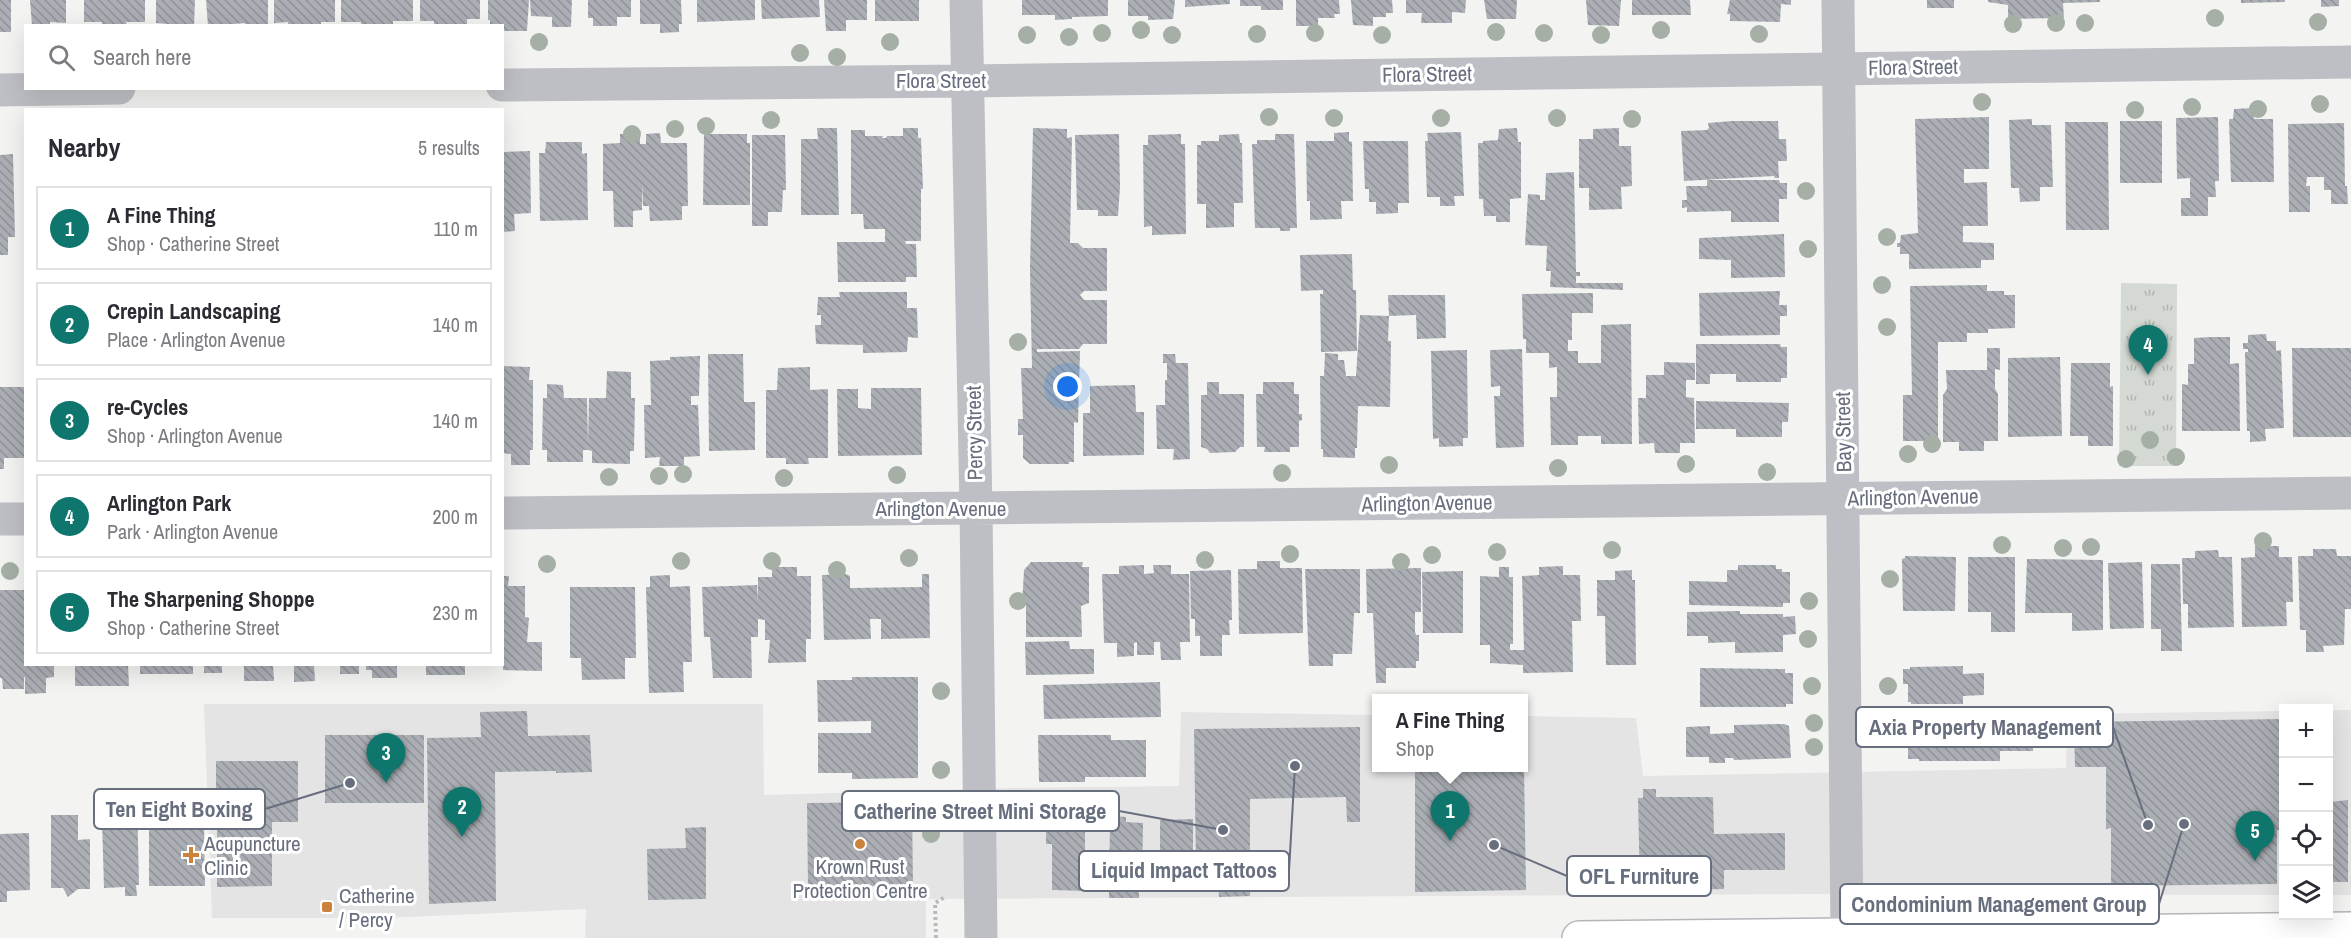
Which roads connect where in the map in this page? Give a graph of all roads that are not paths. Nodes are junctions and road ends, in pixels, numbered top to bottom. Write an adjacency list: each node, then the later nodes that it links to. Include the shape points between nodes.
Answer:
1 (966, 0): 5 (street, Percy Street)
2 (1838, 0): 4 (street, Bay Street)
3 (2351, 62): 4 (street, Flora Street)
4 (1839, 68): 5 (street, Flora Street); 10 (street, Bay Street)
5 (966, 81): 6 (street, Flora Street); 11 (street, Percy Street)
6 (504, 84)
7 (0, 90): 8 (street)
8 (24, 90)
9 (2351, 493): 10 (street, Arlington Avenue)
10 (1844, 498): 11 (street, Arlington Avenue); 16 (street, Bay Street)
11 (976, 508): 12 (street, Arlington Avenue); 17 (street, Percy Street)
12 (504, 513)
13 (0, 519): 14 (street)
14 (24, 519)
15 (2351, 929): 16 (main road)
16 (1847, 936): 18 (main road)
17 (981, 938)
18 (1579, 938)

